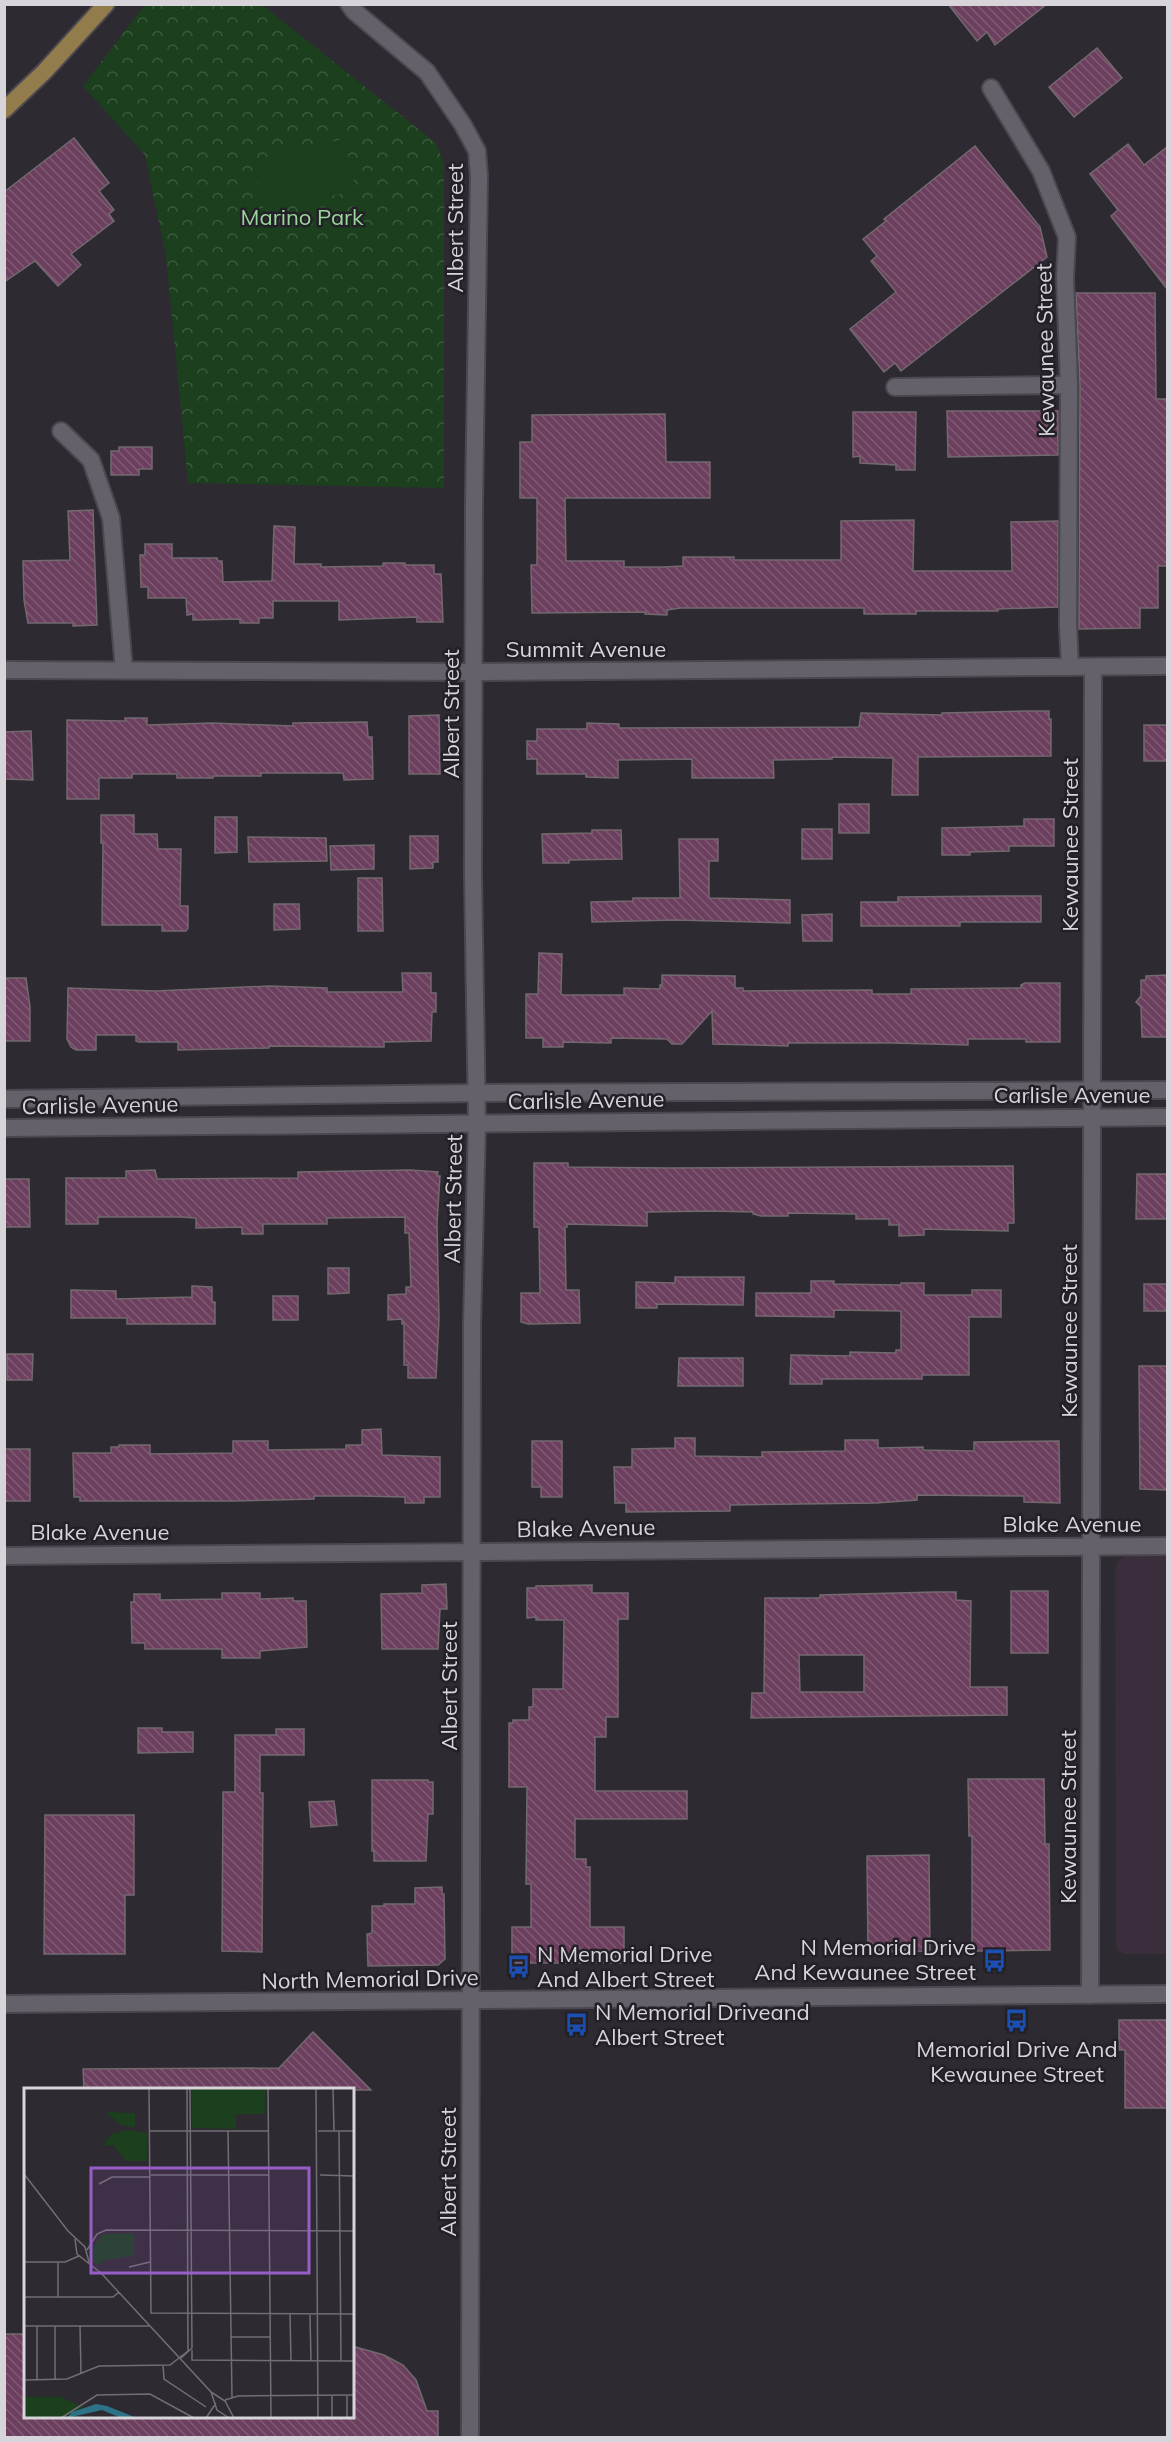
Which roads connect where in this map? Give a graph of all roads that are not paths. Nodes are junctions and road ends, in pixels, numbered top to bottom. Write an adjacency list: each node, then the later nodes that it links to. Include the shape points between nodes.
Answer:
1 (105, 4): 5 (main road, via 52,64)
2 (336, 4): 3 (street, Albert Street)
3 (351, 8): 14 (street, Albert Street, via 427,72 477,151)
4 (991, 88): 6 (street, Kewaunee Street, via 1041,171 1067,237)
5 (4, 110)
6 (1069, 385): 7 (street); 10 (street, Kewaunee Street)
7 (895, 387)
8 (61, 431): 13 (street, via 91,460 111,518)
9 (1167, 666): 11 (street, Summit Avenue)
10 (1070, 667): 11 (street, Summit Avenue); 14 (street, Summit Avenue)
11 (1093, 667): 16 (street, Kewaunee Street)
12 (4, 670): 13 (street, Summit Avenue)
13 (124, 670): 14 (street, Summit Avenue)
14 (474, 672): 17 (street, Albert Street)
15 (1167, 1090): 16 (street, Carlisle Avenue)
16 (1091, 1091): 17 (street, Carlisle Avenue); 20 (street, Kewaunee Street)
17 (477, 1093): 18 (street, Carlisle Avenue); 22 (street, Albert Street)
18 (64, 1099): 19 (street, Carlisle Avenue); 24 (street)
19 (4, 1100)
20 (1091, 1117): 21 (street, Carlisle Avenue); 22 (street, Carlisle Avenue); 25 (street, Kewaunee Street)
21 (1167, 1117)
22 (477, 1124): 24 (street, Carlisle Avenue); 27 (street, Albert Street)
23 (4, 1128): 24 (street, Carlisle Avenue)
24 (64, 1128)
25 (1091, 1546): 26 (street, Blake Avenue); 27 (street, Blake Avenue); 30 (street, Kewaunee Street)
26 (1167, 1546)
27 (472, 1552): 28 (street, Blake Avenue); 31 (street, Albert Street)
28 (4, 1556)
29 (1167, 1994): 30 (street, North Memorial Drive)
30 (1090, 1995): 31 (street, North Memorial Drive)
31 (471, 2000): 32 (street, North Memorial Drive); 33 (street, Albert Street)
32 (4, 2004)
33 (470, 2438)

